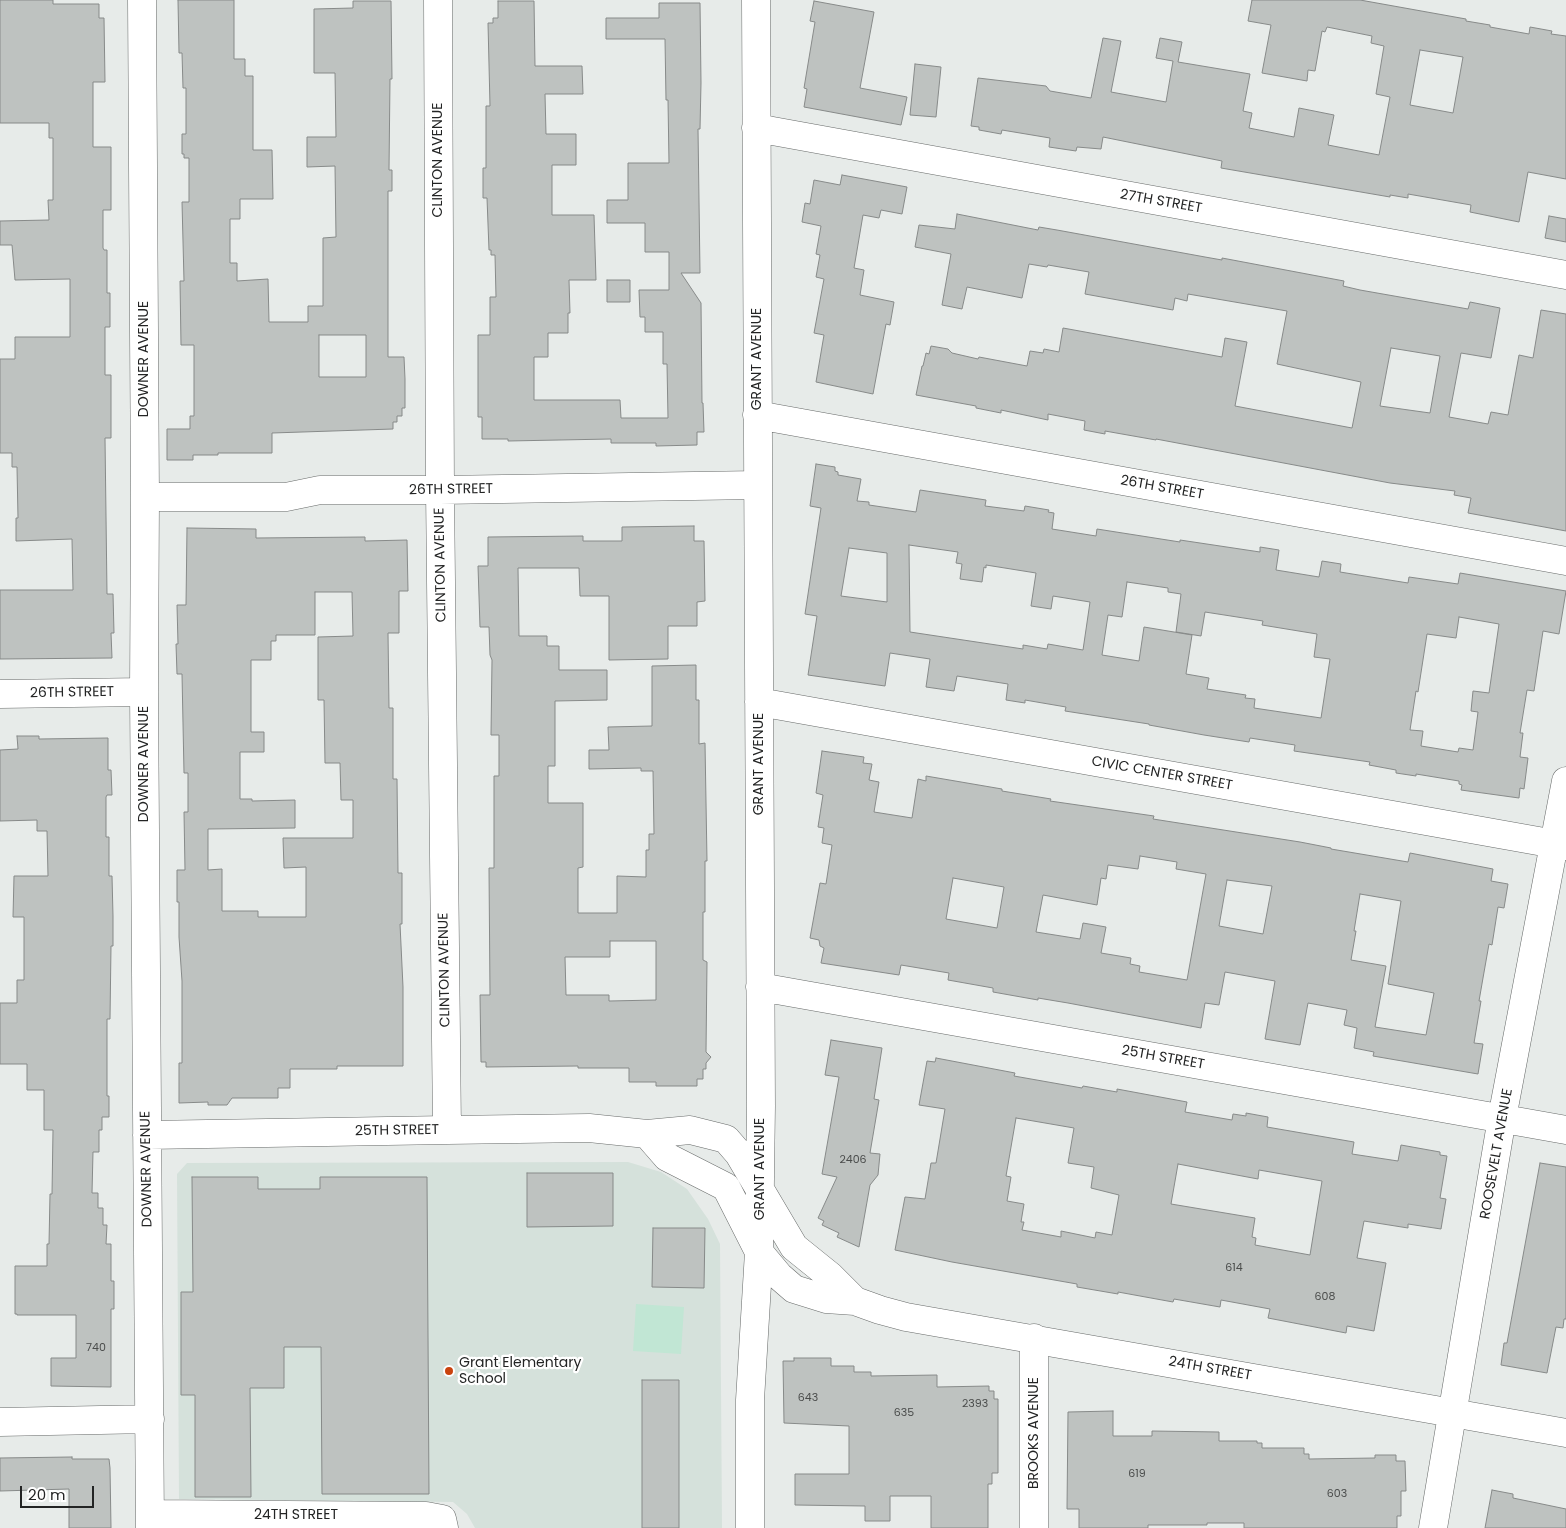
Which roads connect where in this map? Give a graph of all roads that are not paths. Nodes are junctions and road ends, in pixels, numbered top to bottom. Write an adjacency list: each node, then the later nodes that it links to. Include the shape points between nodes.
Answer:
1 (142, 0): 9 (street, DOWNER AVENUE)
2 (438, 0): 8 (street, CLINTON AVENUE)
3 (756, 0): 4 (street, GRANT AVENUE)
4 (756, 128): 5 (street, 27TH STREET); 6 (street, GRANT AVENUE)
5 (1566, 275)
6 (757, 415): 7 (street, GRANT AVENUE); 10 (street, 26TH STREET)
7 (758, 485): 8 (street, 26TH STREET); 13 (street, GRANT AVENUE)
8 (440, 490): 9 (street, 26TH STREET, via 320,490 286,496); 18 (street, CLINTON AVENUE)
9 (145, 496): 11 (street, DOWNER AVENUE)
10 (1566, 561)
11 (144, 692): 12 (street, 26TH STREET); 21 (street, DOWNER AVENUE)
12 (0, 694)
13 (759, 702): 15 (street, CIVIC CENTER STREET); 16 (street, GRANT AVENUE)
14 (1566, 780): 15 (street, ROOSEVELT AVENUE)
15 (1560, 845): 17 (street, ROOSEVELT AVENUE)
16 (760, 987): 17 (street, 25TH STREET); 22 (street, GRANT AVENUE)
17 (1502, 1118): 19 (street, 25TH STREET); 26 (street, ROOSEVELT AVENUE)
18 (446, 1130): 20 (street, 25TH STREET, via 589,1128); 21 (street, 25TH STREET)
19 (1566, 1130)
20 (647, 1134): 22 (street, 25TH STREET, via 690,1130 726,1139); 23 (street, via 667,1156 726,1187)
21 (147, 1136): 27 (street, DOWNER AVENUE)
22 (760, 1188): 23 (street, GRANT AVENUE); 24 (street, 24TH STREET, via 794,1247)
23 (760, 1252): 24 (street, 24TH STREET, via 794,1289 826,1299); 32 (street, GRANT AVENUE, via 750,1400)
24 (855, 1301): 25 (street, 24TH STREET, via 906,1317)
25 (1034, 1338): 26 (street, 24TH STREET); 33 (street, BROOKS AVENUE)
26 (1453, 1412): 29 (street, 24TH STREET); 34 (street, ROOSEVELT AVENUE)
27 (150, 1419): 28 (street); 30 (street, DOWNER AVENUE)
28 (0, 1422)
29 (1566, 1433)
30 (150, 1521): 31 (street, 24TH STREET, via 426,1516)
31 (443, 1524)
32 (750, 1528)
33 (1034, 1528)
34 (1433, 1528)

